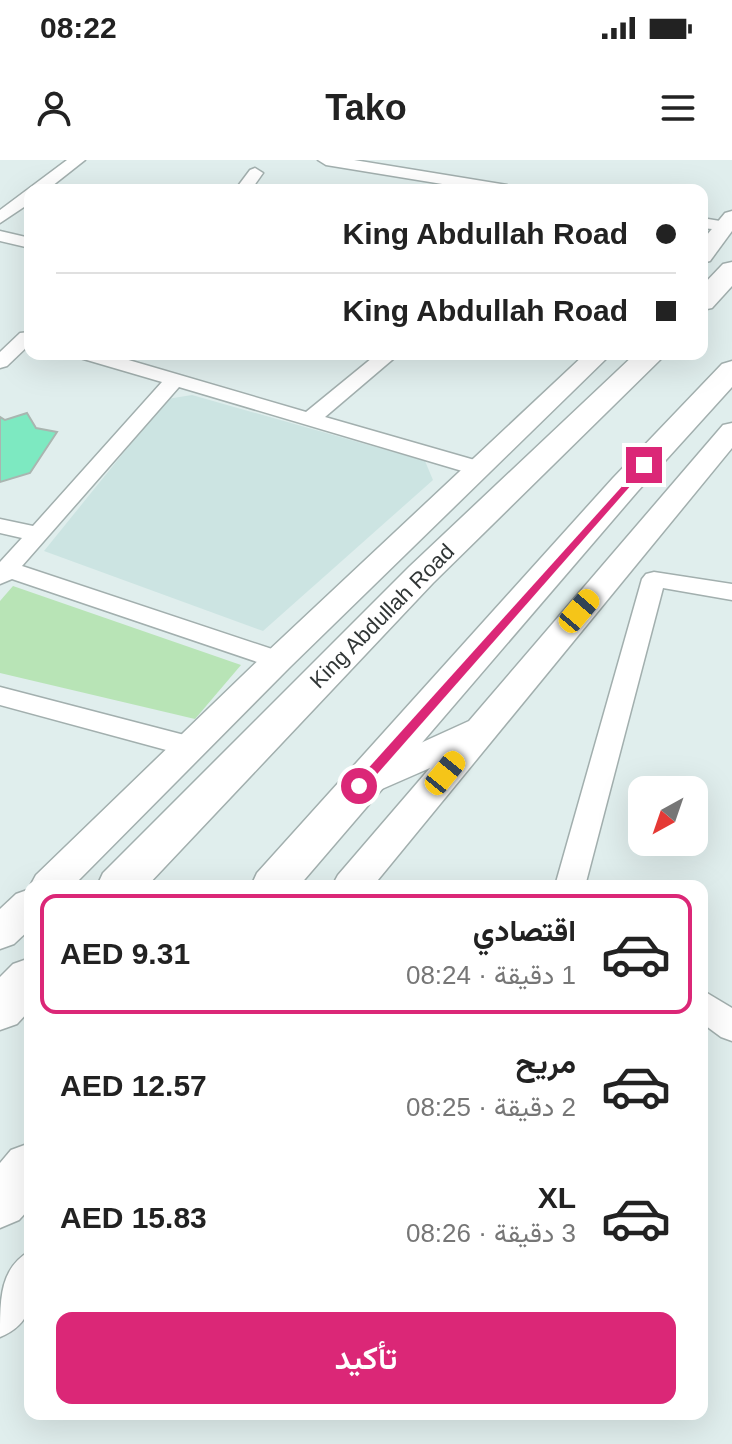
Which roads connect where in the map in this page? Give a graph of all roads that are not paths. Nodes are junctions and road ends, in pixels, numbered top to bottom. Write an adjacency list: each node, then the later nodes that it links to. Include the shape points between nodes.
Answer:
1 (44, 160): 3 (street)
2 (326, 160): 4 (street)
3 (74, 162): 6 (street)
4 (400, 166): 8 (street)
5 (255, 173): 7 (street)
6 (45, 184)
7 (247, 184)
8 (480, 184)
9 (24, 200): 10 (street)
10 (0, 218)
11 (730, 222): 12 (street); 15 (street)
12 (708, 223)
13 (0, 236): 14 (street)
14 (24, 242)
15 (708, 249)
16 (732, 270): 17 (main road)
17 (708, 296)
18 (0, 330): 19 (street)
19 (24, 336)
20 (24, 341): 25 (street)
21 (107, 360): 27 (street)
22 (382, 360): 29 (street)
23 (593, 360): 31 (street)
24 (646, 360): 28 (main road, King Abdullah Road)
25 (0, 362)
26 (724, 379): 30 (street); 41 (main road)
27 (175, 380): 29 (street); 34 (street)
28 (596, 411): 31 (street); 43 (main road, King Abdullah Road, via 421,575)
29 (310, 419): 32 (street)
30 (723, 442): 39 (street)
31 (505, 444): 32 (street)
32 (477, 468): 37 (street)
33 (0, 526): 34 (street)
34 (38, 534): 35 (street)
35 (3, 573): 37 (street)
36 (732, 592): 46 (street, via 654,579)
37 (278, 660): 40 (street)
38 (0, 696): 40 (street)
39 (482, 728): 41 (street); 45 (street)
40 (192, 747): 42 (street)
41 (359, 786): 44 (main road)
42 (55, 880)
43 (125, 880)
44 (278, 880)
45 (356, 880)
46 (572, 880)
47 (24, 984): 48 (main road)
48 (0, 1009)
49 (708, 1009): 50 (street)
50 (732, 1027)
51 (24, 1175): 52 (main road)
52 (0, 1202)
53 (24, 1282): 54 (street)
54 (0, 1312)

